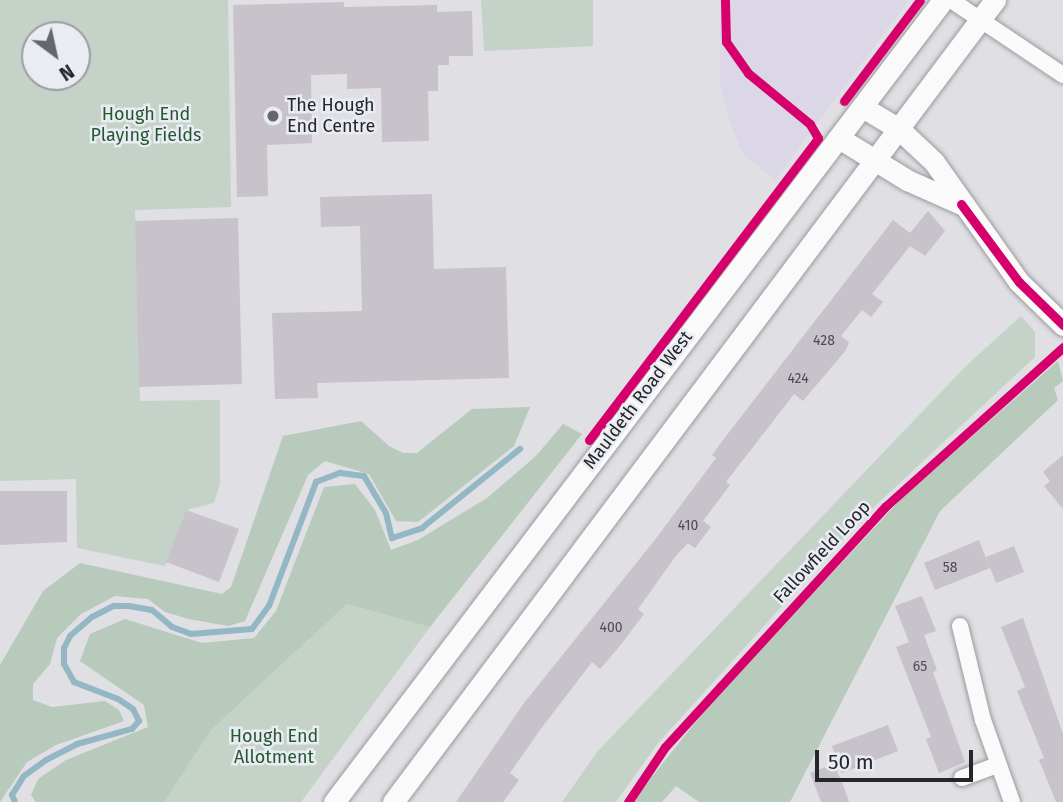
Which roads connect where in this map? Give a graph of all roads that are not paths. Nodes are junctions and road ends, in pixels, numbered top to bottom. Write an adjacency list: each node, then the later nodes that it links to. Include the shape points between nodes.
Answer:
1 (943, 0): 6 (street, Mauldeth Road West)
2 (951, 0): 4 (street)
3 (995, 0): 4 (street)
4 (980, 21): 5 (street); 7 (street)
5 (1063, 75)
6 (864, 108): 7 (street); 8 (street, Mauldeth Road West)
7 (899, 129): 9 (street); 10 (street, via 934,162)
8 (839, 138): 9 (street); 15 (street, Mauldeth Road West)
9 (877, 160): 10 (street); 16 (street)
10 (961, 204): 11 (street, via 1019,282)
11 (1063, 325)
12 (960, 626): 13 (street)
13 (998, 765): 14 (street); 17 (street)
14 (962, 778)
15 (334, 802)
16 (393, 802)
17 (1012, 802)

